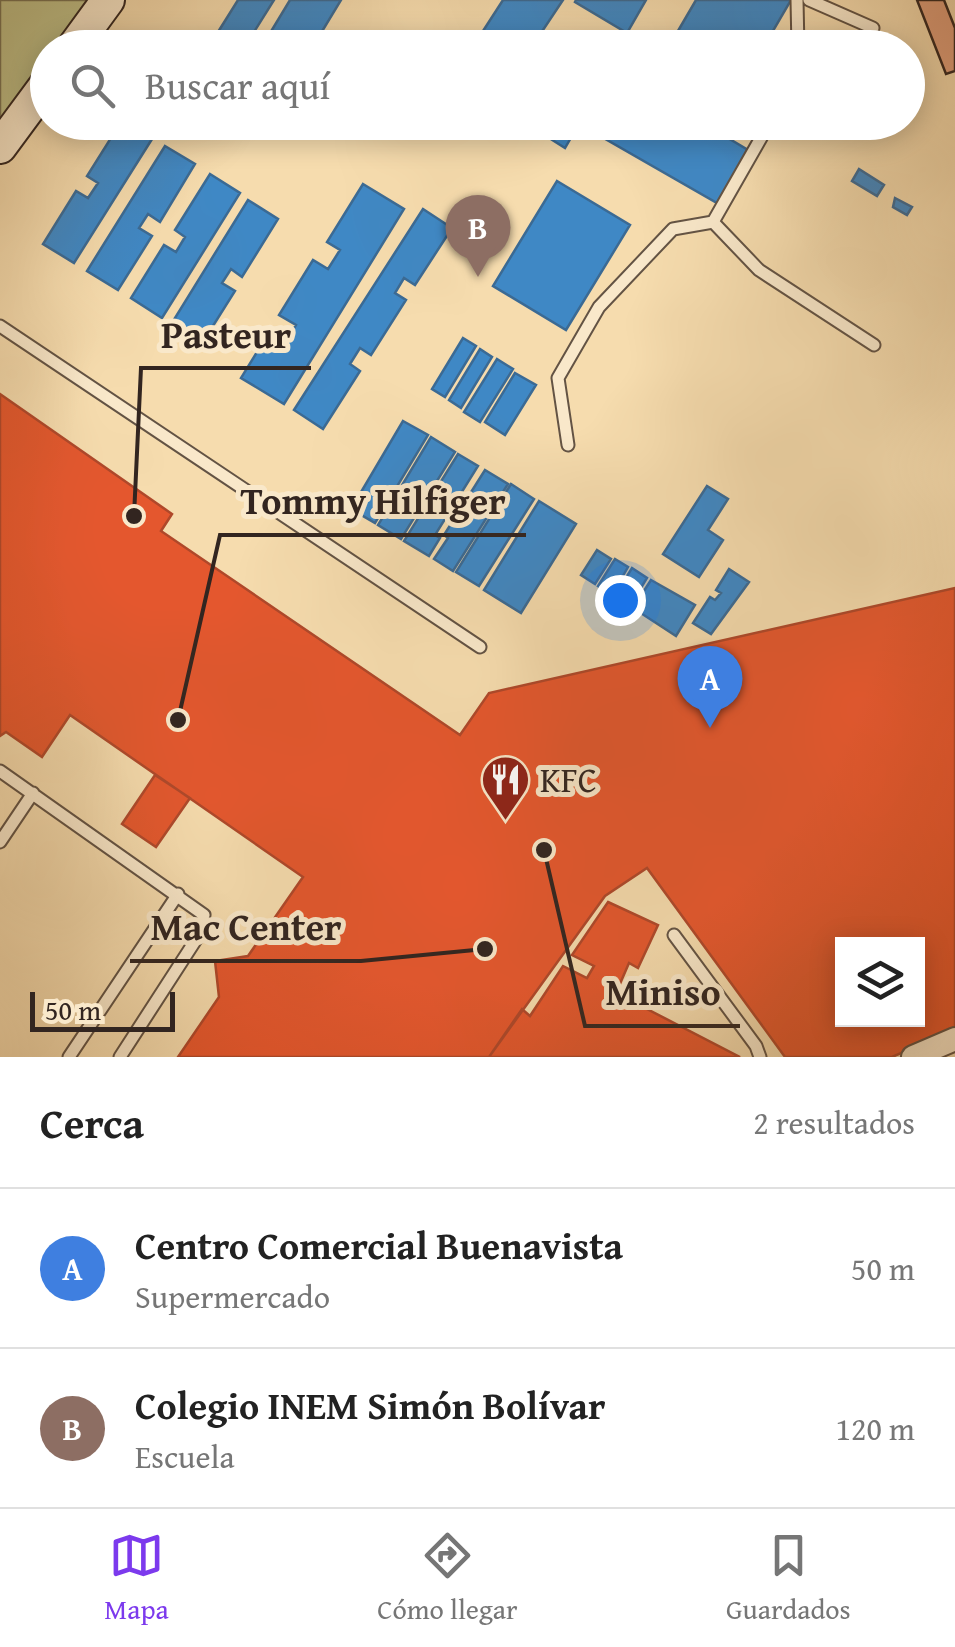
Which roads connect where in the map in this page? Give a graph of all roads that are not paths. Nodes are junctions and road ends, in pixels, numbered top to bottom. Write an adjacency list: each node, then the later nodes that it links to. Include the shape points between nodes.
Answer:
1 (108, 0): 5 (main road)
2 (797, 0): 6 (lane)
3 (808, 0): 4 (lane)
4 (873, 28)
5 (86, 30)
6 (798, 30)
7 (30, 106): 9 (main road)
8 (760, 140): 10 (lane)
9 (0, 147)
10 (714, 222): 12 (lane, via 758,270); 13 (lane, via 673,229 599,307 558,378)
11 (0, 326): 14 (lane)
12 (874, 345)
13 (568, 445)
14 (480, 648)
15 (0, 771): 16 (lane)
16 (33, 794): 17 (lane); 18 (lane)
17 (0, 842)
18 (178, 894): 21 (lane); 22 (lane, via 204,915 197,938)
19 (674, 935): 23 (lane)
20 (955, 1039): 24 (street)
21 (68, 1057)
22 (120, 1057)
23 (760, 1057)
24 (912, 1057)

